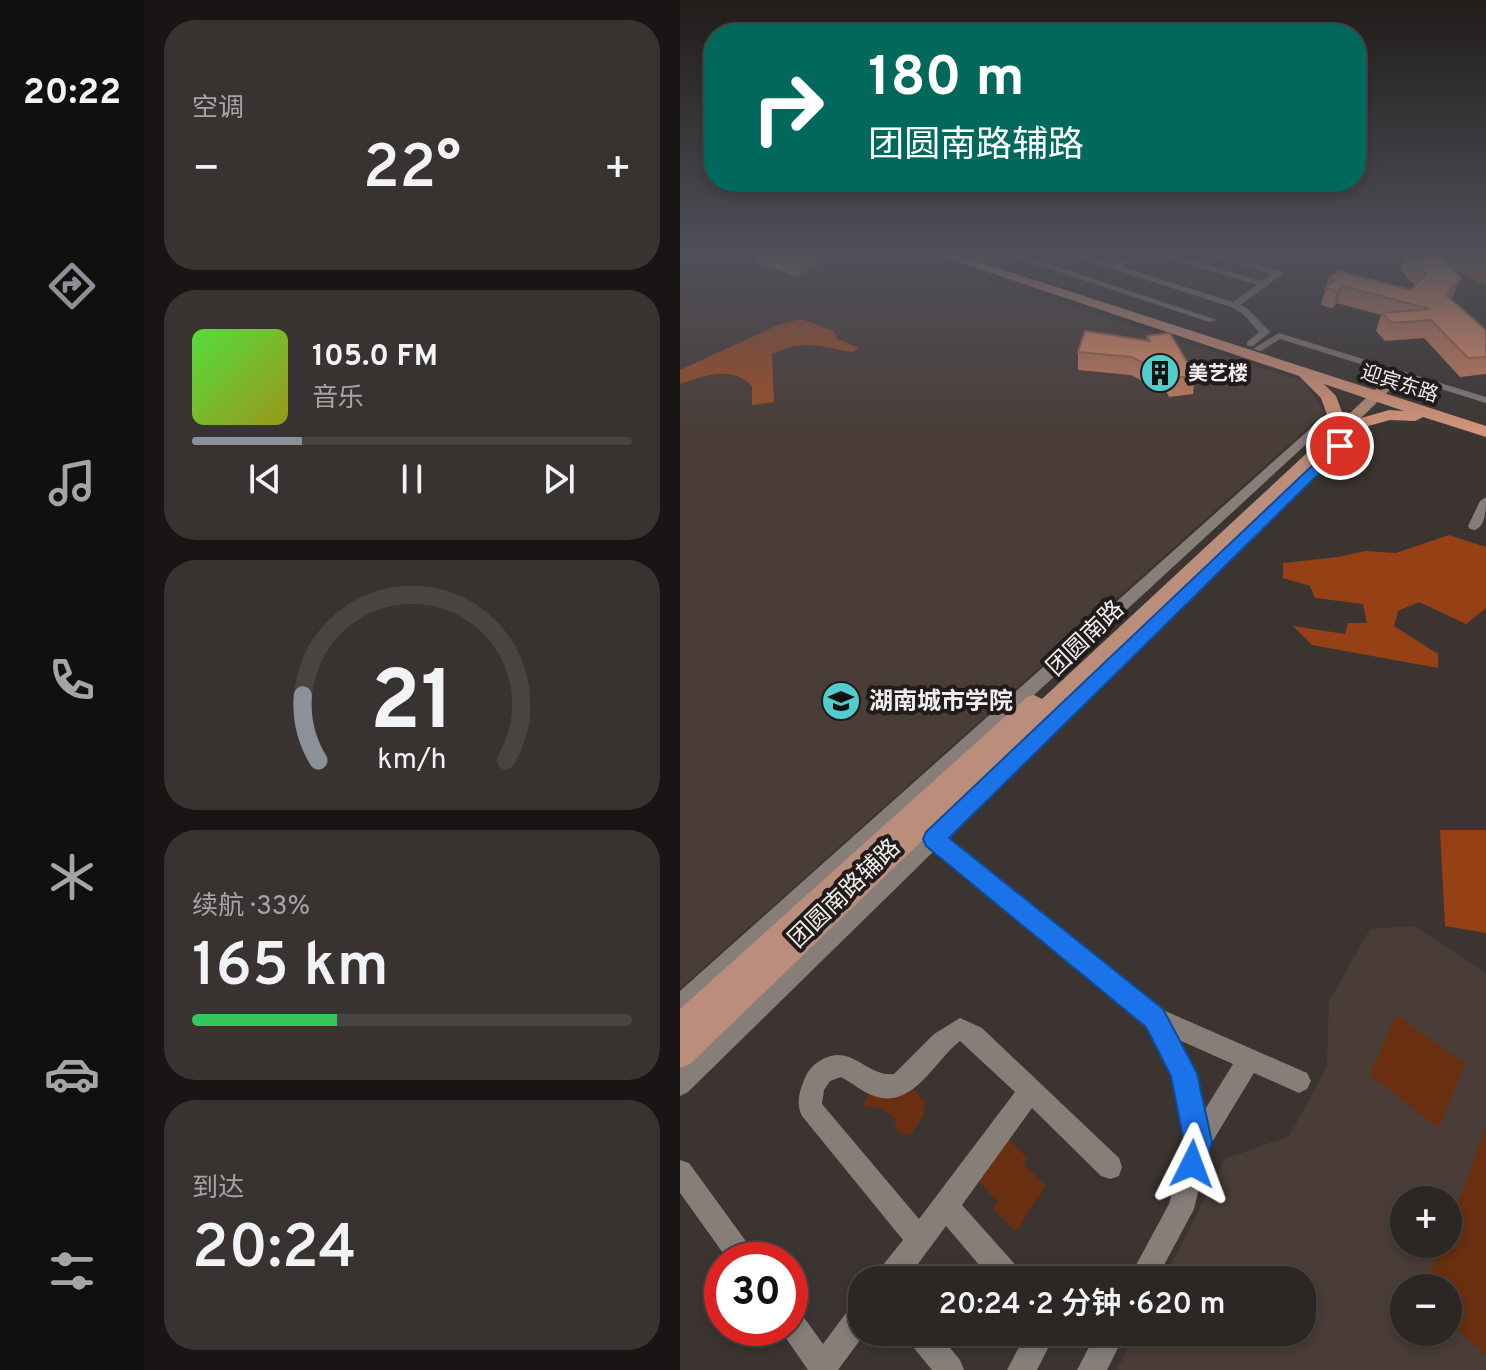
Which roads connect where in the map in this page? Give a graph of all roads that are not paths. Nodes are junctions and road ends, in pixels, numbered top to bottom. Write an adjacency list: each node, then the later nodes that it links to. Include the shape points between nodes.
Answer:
1 (1132, 317): 7 (highway, 迎宾东路)
2 (1161, 317): 6 (highway, 迎宾东路)
3 (1203, 317): 5 (street)
4 (1251, 317): 6 (street, via 1265,332)
5 (1212, 320)
6 (1253, 347): 8 (highway, 迎宾东路); 9 (street, via 1279,336)
7 (1297, 371): 8 (highway, 迎宾东路); 12 (highway, via 1328,396)
8 (1375, 391): 10 (highway, 迎宾东路); 11 (highway, 迎宾东路); 12 (main road, 团圆南路)
9 (1486, 400)
10 (1447, 420): 12 (highway, via 1389,415); 13 (highway, 迎宾东路)
11 (1486, 422)
12 (1339, 425): 16 (main road, 团圆南路); 17 (street, 团圆南路辅路, via 1324,422); 19 (main road, 团圆南路)
13 (1486, 432)
14 (1486, 501): 15 (street)
15 (1475, 526)
16 (928, 834): 18 (street); 20 (main road, 团圆南路); 23 (street, 团圆南路辅路)
17 (680, 1006)
18 (1155, 1018): 21 (street); 25 (street, via 1184,1073)
19 (680, 1028)
20 (680, 1054)
21 (1249, 1059): 22 (street); 25 (street)
22 (1299, 1081)
23 (680, 1084)
24 (1031, 1090): 26 (street); 28 (street); 29 (street, via 960,1029 947,1034 897,1086 871,1085 839,1064 817,1078 810,1108)
25 (1198, 1142): 33 (street, via 1181,1209)
26 (1110, 1167)
27 (680, 1172): 30 (street)
28 (945, 1205): 29 (street); 32 (street)
29 (920, 1240): 31 (street)
30 (731, 1242)
31 (900, 1266)
32 (998, 1266)
33 (1149, 1266)
34 (848, 1335): 39 (street)
35 (807, 1346): 39 (street)
36 (930, 1346): 40 (street)
37 (1034, 1346): 41 (street)
38 (1104, 1346): 42 (street)
39 (824, 1369)
40 (950, 1370)
41 (1021, 1370)
42 (1091, 1370)

